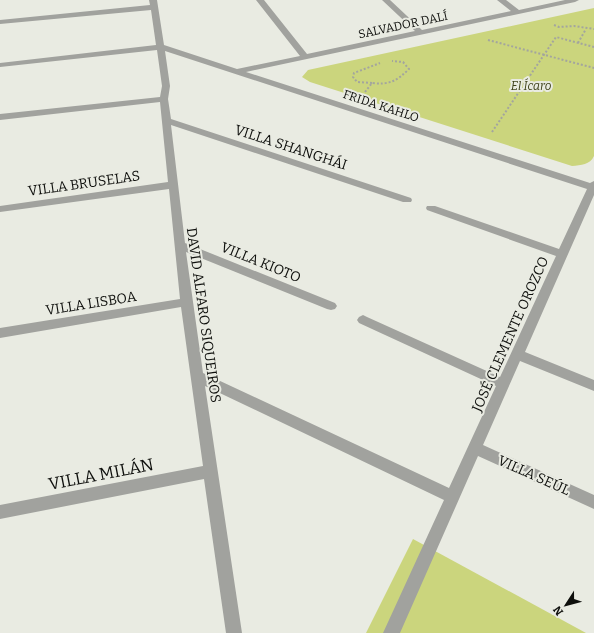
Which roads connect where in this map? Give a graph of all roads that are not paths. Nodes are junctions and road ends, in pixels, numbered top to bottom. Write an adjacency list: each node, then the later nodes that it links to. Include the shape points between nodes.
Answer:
1 (260, 0): 10 (street)
2 (386, 0): 8 (street)
3 (501, 0): 6 (street)
4 (575, 0): 6 (street, SALVADOR DALÍ)
5 (154, 4): 7 (street); 9 (street, DAVID ALFARO SIQUEIROS)
6 (517, 12): 8 (street, SALVADOR DALÍ)
7 (0, 22)
8 (421, 33): 10 (street, SALVADOR DALÍ)
9 (161, 47): 11 (street); 12 (street, FRIDA KAHLO); 13 (street, DAVID ALFARO SIQUEIROS, via 166,86)
10 (305, 57): 12 (street, SALVADOR DALÍ)
11 (0, 65)
12 (237, 72): 17 (street, FRIDA KAHLO)
13 (164, 99): 14 (street); 15 (street, DAVID ALFARO SIQUEIROS)
14 (0, 117)
15 (166, 120): 16 (street, DAVID ALFARO SIQUEIROS); 18 (street, VILLA SHANGHÁI)
16 (173, 185): 20 (street, VILLA BRUSELAS); 21 (street, DAVID ALFARO SIQUEIROS)
17 (593, 186): 22 (street, JOSÉ CLEMENTE OROZCO)
18 (406, 200)
19 (431, 208): 22 (street)
20 (0, 209)
21 (179, 245): 23 (street, DAVID ALFARO SIQUEIROS); 24 (street, VILLA KIOTO)
22 (562, 254): 27 (street, JOSÉ CLEMENTE OROZCO)
23 (186, 302): 26 (street, VILLA LISBOA); 28 (street, DAVID ALFARO SIQUEIROS)
24 (331, 306)
25 (363, 320): 29 (street)
26 (0, 333)
27 (517, 354): 29 (street, JOSÉ CLEMENTE OROZCO); 30 (street)
28 (198, 377): 32 (street, DAVID ALFARO SIQUEIROS); 33 (street)
29 (504, 384): 31 (street, JOSÉ CLEMENTE OROZCO)
30 (594, 386)
31 (475, 448): 33 (street, JOSÉ CLEMENTE OROZCO); 34 (street, VILLA SEÚL)
32 (210, 471): 35 (street, VILLA MILÁN); 36 (street, DAVID ALFARO SIQUEIROS)
33 (453, 497): 37 (street, JOSÉ CLEMENTE OROZCO)
34 (594, 502)
35 (0, 512)
36 (234, 633)
37 (391, 633)

